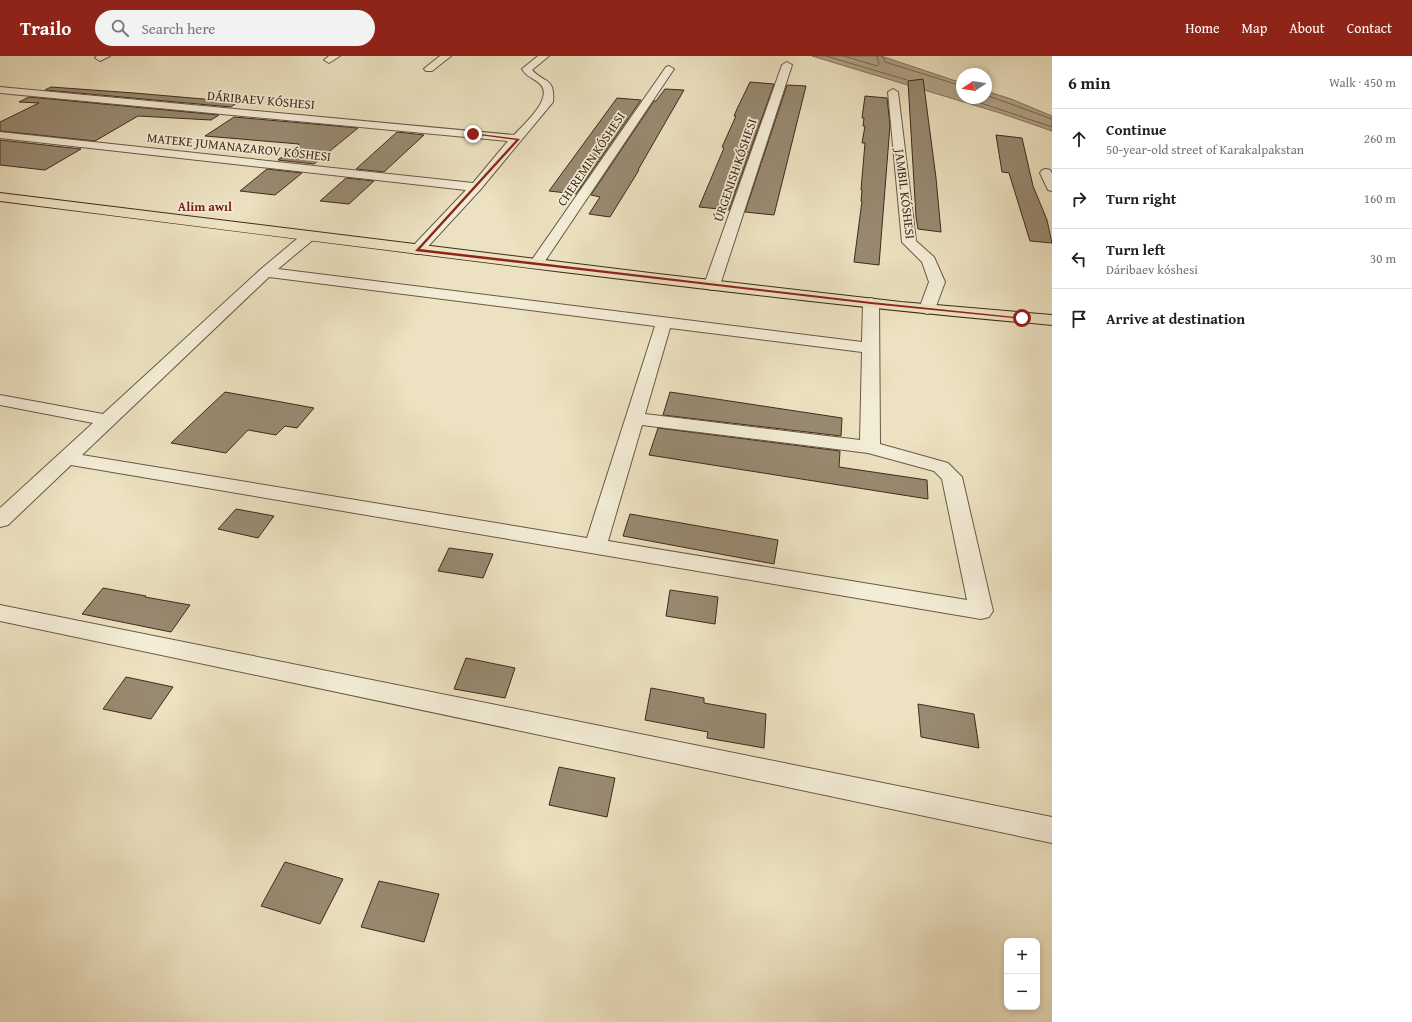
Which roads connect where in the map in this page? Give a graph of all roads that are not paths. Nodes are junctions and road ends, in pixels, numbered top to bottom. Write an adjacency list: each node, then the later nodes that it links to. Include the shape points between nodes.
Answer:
1 (446, 56): 4 (street)
2 (544, 56): 9 (street, via 527,69 544,82 549,90 548,102)
3 (787, 65): 18 (street, ÚRGENISH KÓSHESI)
4 (429, 69)
5 (669, 69): 16 (street, CHEREMIN KÓSHESI)
6 (0, 90): 9 (street, DÁRIBAEV KÓSHESI)
7 (892, 92): 20 (street, via 909,242 929,260 937,282)
8 (0, 135): 11 (street, MATEKE JUMANAZAROV KÓSHESI)
9 (518, 139): 11 (street)
10 (1046, 173): 12 (street)
11 (476, 187): 15 (street)
12 (1052, 187)
13 (0, 197): 14 (main road)
14 (308, 236): 15 (main road); 17 (street)
15 (417, 250): 16 (main road)
16 (536, 264): 18 (main road)
17 (266, 272): 22 (street); 26 (street)
18 (712, 285): 19 (main road)
19 (871, 303): 20 (main road); 23 (street)
20 (927, 309): 21 (main road)
21 (1052, 320)
22 (664, 322): 23 (street); 25 (street)
23 (871, 348): 27 (street)
24 (0, 400): 26 (street)
25 (635, 418): 27 (street); 30 (street)
26 (107, 420): 28 (street)
27 (870, 447): 30 (street, via 941,467 952,477 981,610)
28 (66, 458): 29 (street); 30 (street)
29 (0, 520)
30 (596, 546)
31 (0, 614): 32 (street)
32 (1052, 830)

